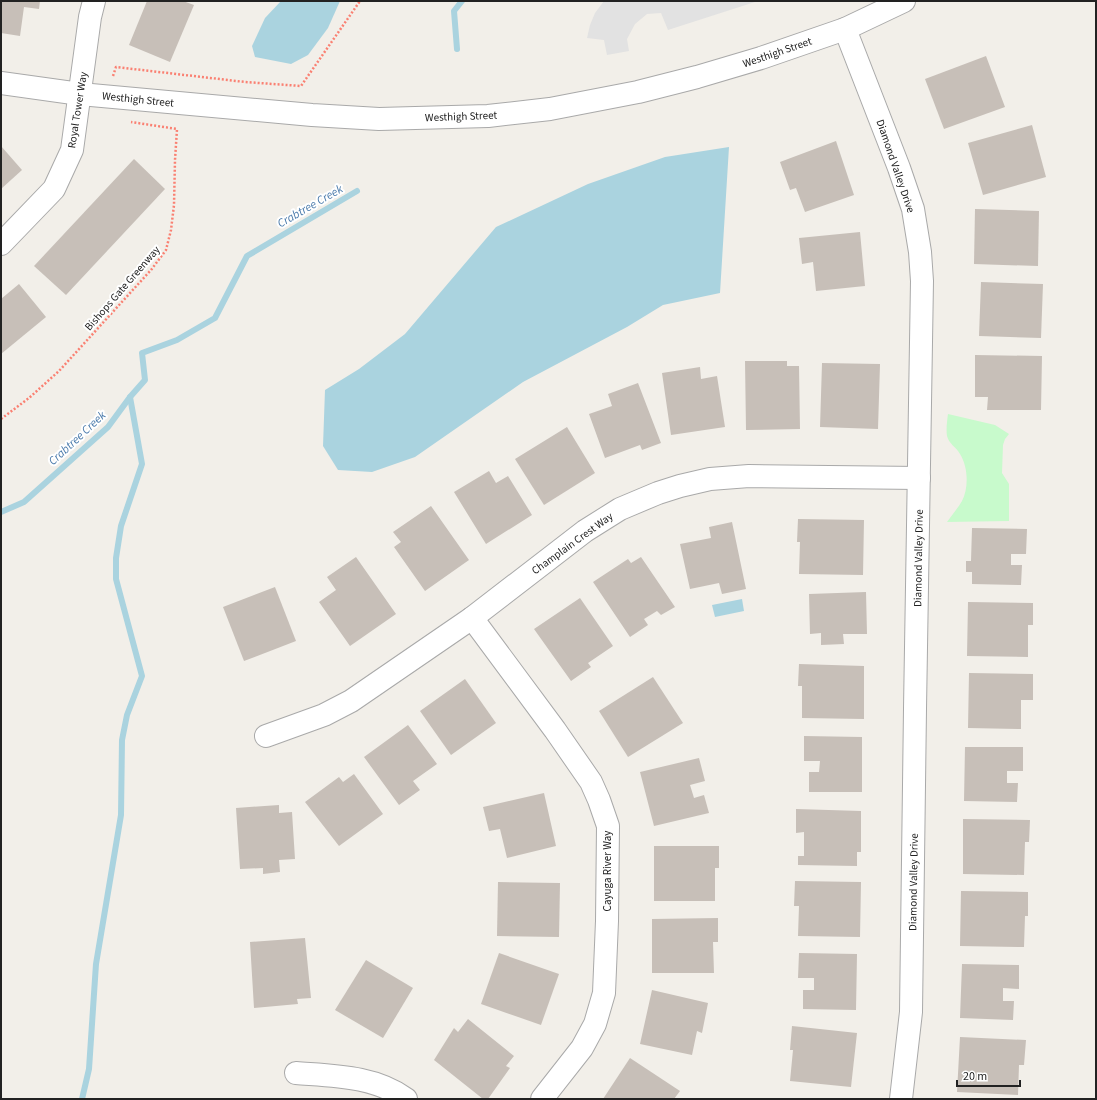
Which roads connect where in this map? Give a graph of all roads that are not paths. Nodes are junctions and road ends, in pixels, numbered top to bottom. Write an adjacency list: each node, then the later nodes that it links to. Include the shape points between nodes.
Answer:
1 (94, 1): 5 (street, Royal Tower Way)
2 (904, 1): 3 (street, Westhigh Street)
3 (845, 29): 5 (street, Westhigh Street, via 754,60 638,92 550,109 488,116 379,119); 7 (street, Diamond Valley Drive, via 913,209 920,252 923,310)
4 (1, 83): 5 (street, Westhigh Street)
5 (80, 94): 6 (street, Royal Tower Way, via 72,150 54,189)
6 (1, 244)
7 (920, 478): 8 (street, Champlain Crest Way, via 749,476 710,479 680,486 620,509 585,531); 13 (street, Diamond Valley Drive, via 911,1012)
8 (472, 618): 9 (street, Champlain Crest Way, via 351,701 324,715); 12 (street, Cayuga River Way, via 591,782 608,826 604,993 595,1024 582,1048)
9 (266, 736)
10 (296, 1073): 11 (street, via 353,1078 379,1085)
11 (406, 1099)
12 (542, 1099)
13 (901, 1099)

